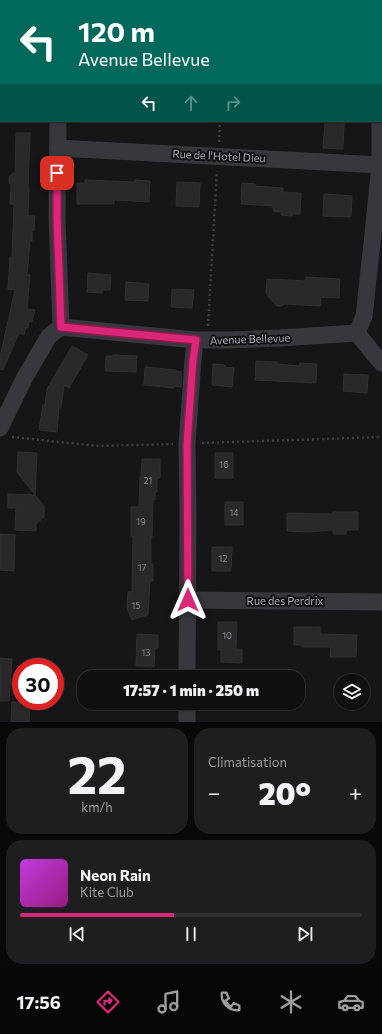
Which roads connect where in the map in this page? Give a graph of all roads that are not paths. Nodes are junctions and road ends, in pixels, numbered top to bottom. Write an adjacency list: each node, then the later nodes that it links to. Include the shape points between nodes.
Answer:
1 (58, 122): 3 (street)
2 (380, 122): 4 (street)
3 (58, 148): 4 (street, Rue de l'Hotel Dieu); 5 (street, via 57,218)
4 (380, 165): 6 (street, via 364,316)
5 (61, 327): 7 (street, Avenue Bellevue); 9 (street, via 49,336)
6 (357, 332): 7 (street, Avenue Bellevue); 8 (street)
7 (202, 340): 10 (street, via 193,360 187,444)
8 (382, 363)
9 (0, 428)
10 (188, 600): 11 (street, Rue des Perdrix); 12 (street)
11 (382, 602)
12 (187, 670)
13 (187, 710): 14 (street)
14 (187, 722)

